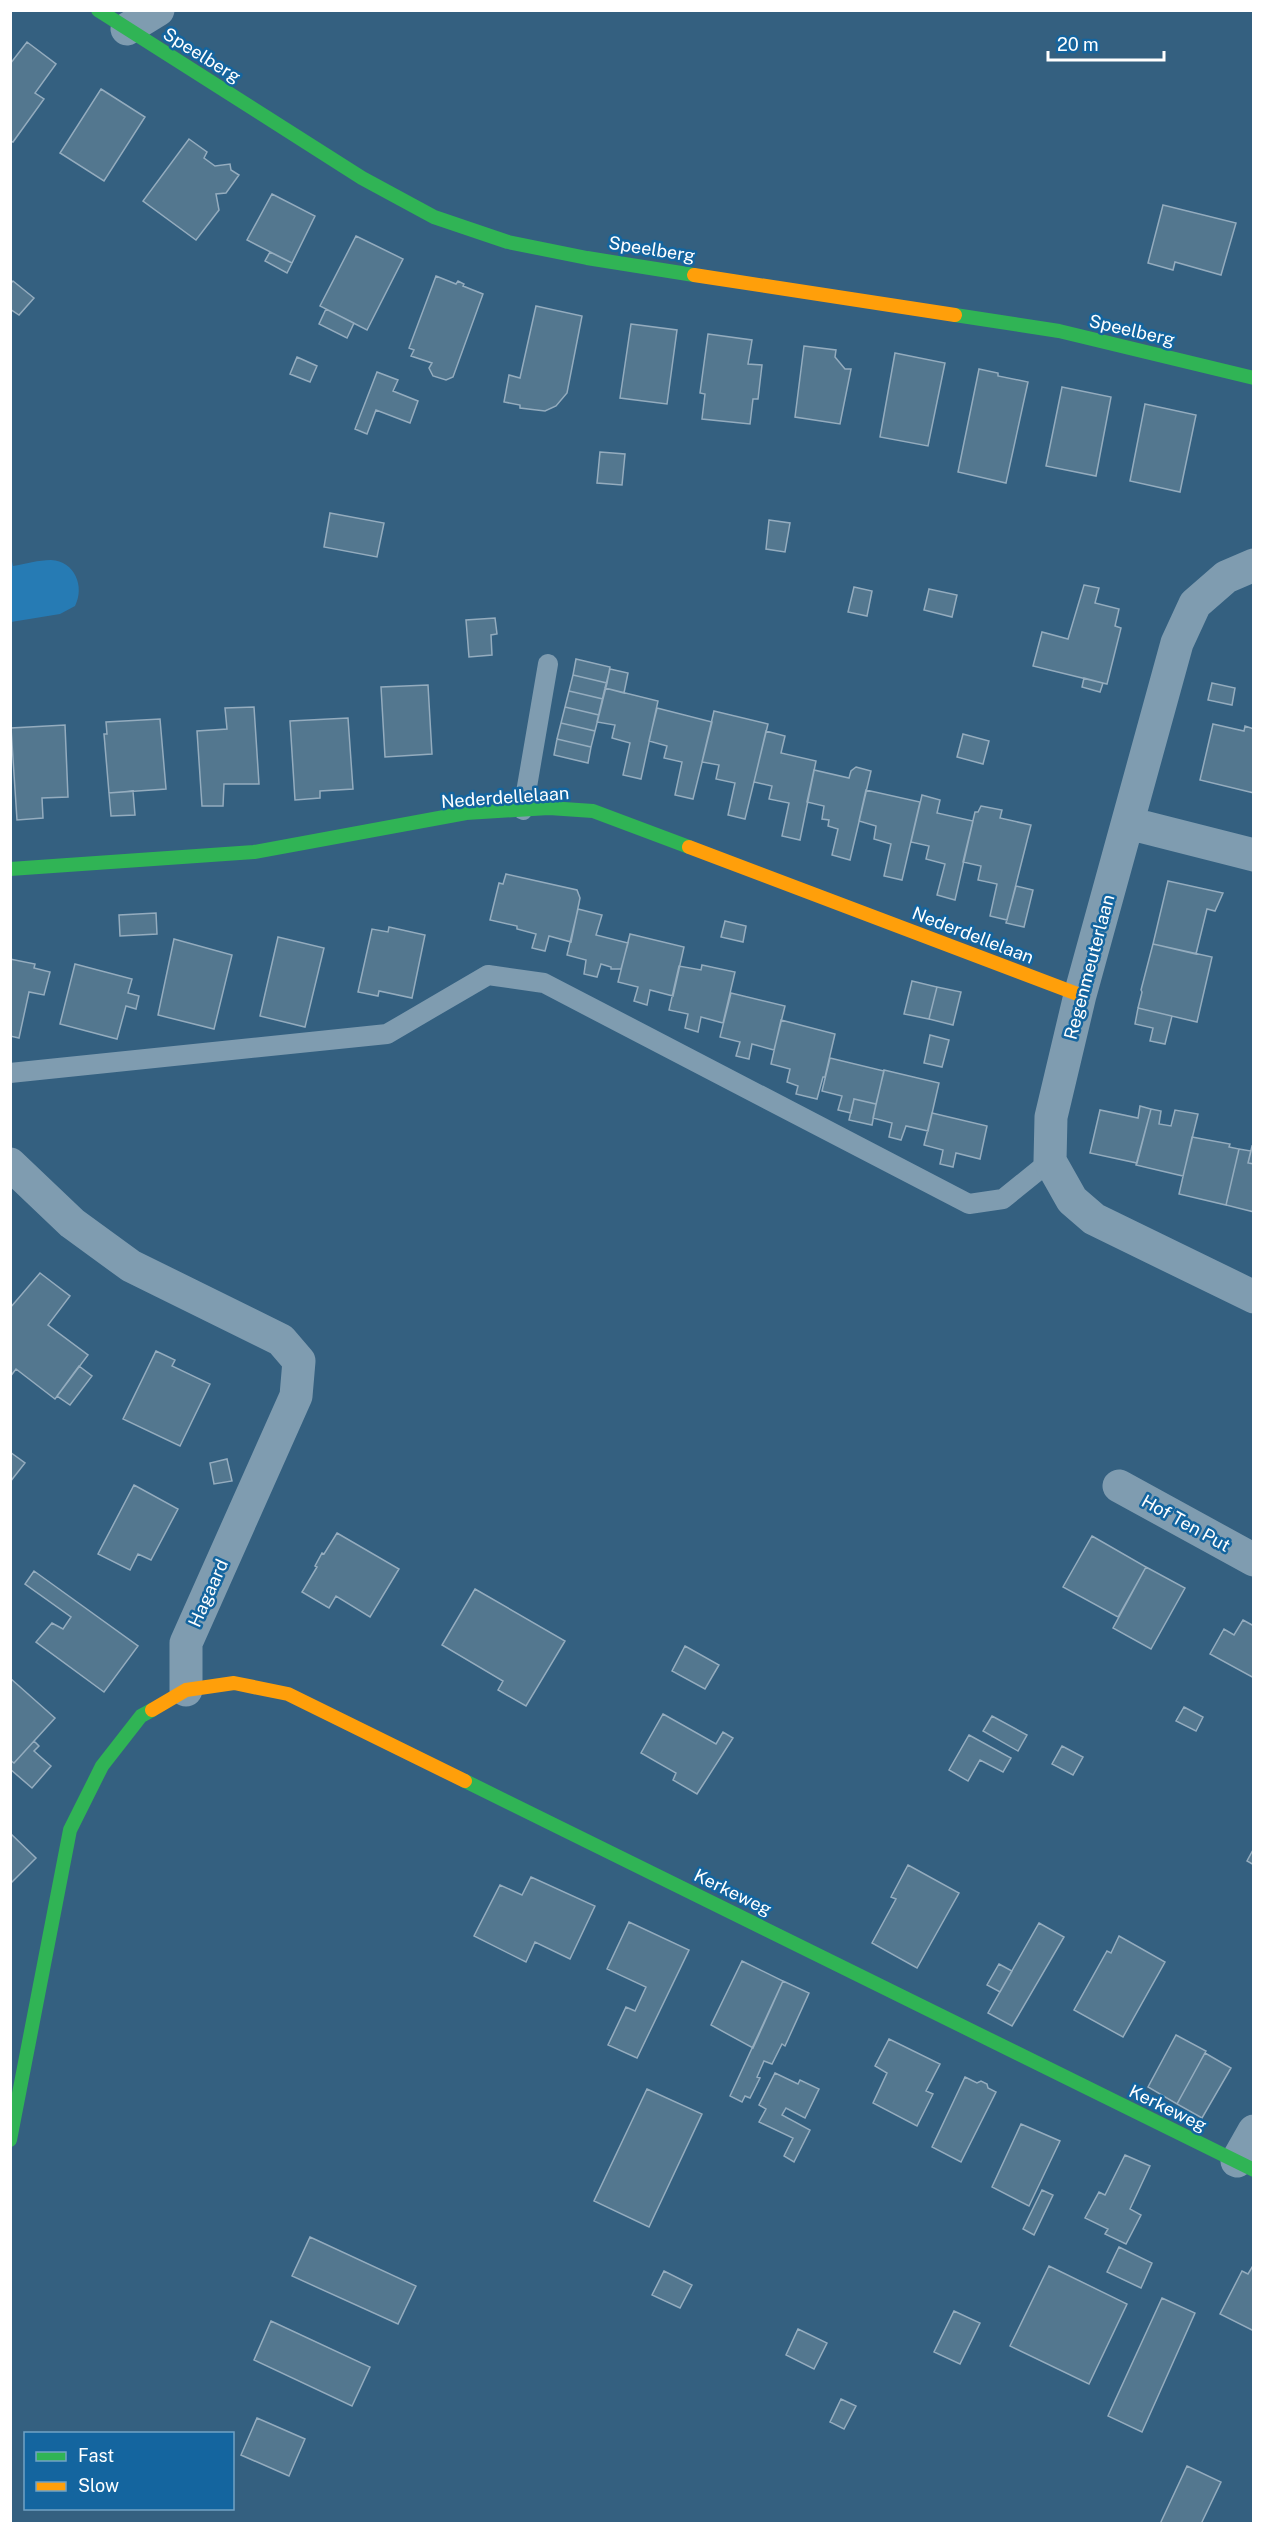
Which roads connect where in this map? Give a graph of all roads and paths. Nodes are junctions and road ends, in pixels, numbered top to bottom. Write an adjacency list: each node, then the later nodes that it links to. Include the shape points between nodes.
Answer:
1 (98, 10): 3 (street, Speelberg)
2 (158, 10): 3 (street)
3 (127, 29): 4 (street, Speelberg, via 362,178 435,217 508,242 587,258 1059,331)
4 (1254, 378)
5 (1254, 565): 8 (street, Regenmeuterlaan, via 1226,578 1195,604 1177,643)
6 (548, 664): 7 (lane)
7 (523, 810): 10 (street, Nederdellelaan, via 466,813 254,852); 11 (street, Nederdellelaan, via 593,811)
8 (1128, 823): 9 (street); 11 (street, Regenmeuterlaan)
9 (1254, 855)
10 (10, 869)
11 (1080, 995): 13 (street, Regenmeuterlaan, via 1051,1117)
12 (10, 1073): 13 (lane, via 387,1034 488,975 544,983 969,1204 1003,1199)
13 (1050, 1161): 15 (street, via 1072,1200 1094,1219)
14 (10, 1164): 18 (street, Hagaard, via 72,1223 131,1266 281,1340 299,1361 296,1396 186,1643)
15 (1254, 1297)
16 (1119, 1486): 17 (street, Hof Ten Put)
17 (1254, 1560)
18 (186, 1690): 20 (street, via 141,1716 102,1766 70,1830); 21 (street, Kerkeweg, via 234,1683 288,1694)
19 (1254, 2131): 21 (street)
20 (10, 2140)
21 (1245, 2166)

